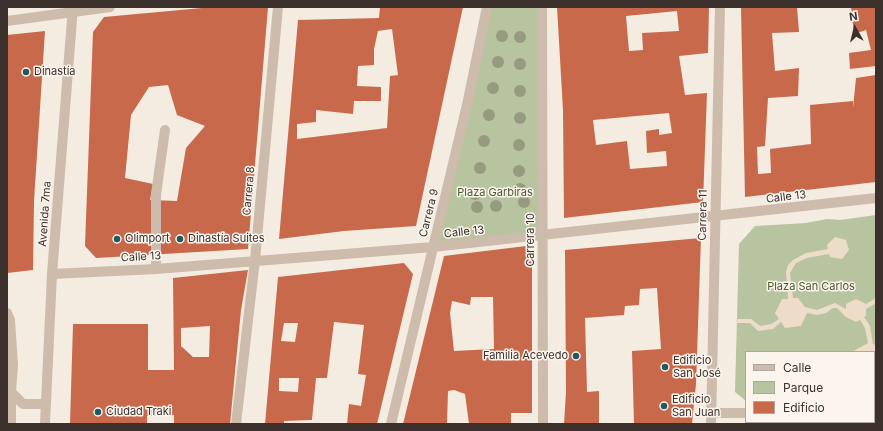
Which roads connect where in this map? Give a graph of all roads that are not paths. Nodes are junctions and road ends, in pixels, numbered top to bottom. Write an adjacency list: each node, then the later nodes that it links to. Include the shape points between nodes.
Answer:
1 (110, 7): 6 (street)
2 (278, 7): 13 (street, Carrera 8)
3 (487, 7): 12 (street, Carrera 9)
4 (542, 7): 11 (street, Carrera 10)
5 (720, 7): 10 (street, Carrera 11)
6 (73, 10): 7 (street); 15 (street, Avenida 7ma)
7 (7, 21)
8 (165, 130): 14 (street, via 156,194)
9 (876, 198): 10 (street, Calle 13)
10 (716, 217): 11 (street, Calle 13); 19 (street, Carrera 11)
11 (543, 236): 12 (street, Calle 13); 25 (street, Carrera 10)
12 (433, 247): 13 (street, Calle 13); 24 (street, Carrera 9)
13 (254, 260): 14 (street, Calle 13); 23 (street, Carrera 8)
14 (156, 269): 15 (street, Calle 13)
15 (52, 274): 18 (street, Avenida 7ma)
16 (7, 313): 17 (street, via 10,320)
17 (11, 392): 18 (street, via 23,404); 21 (street)
18 (45, 404): 22 (street, Avenida 7ma)
19 (711, 413): 20 (street); 26 (street, Carrera 11)
20 (745, 414)
21 (11, 424)
22 (45, 424)
23 (236, 424)
24 (391, 424)
25 (543, 424)
26 (711, 424)

